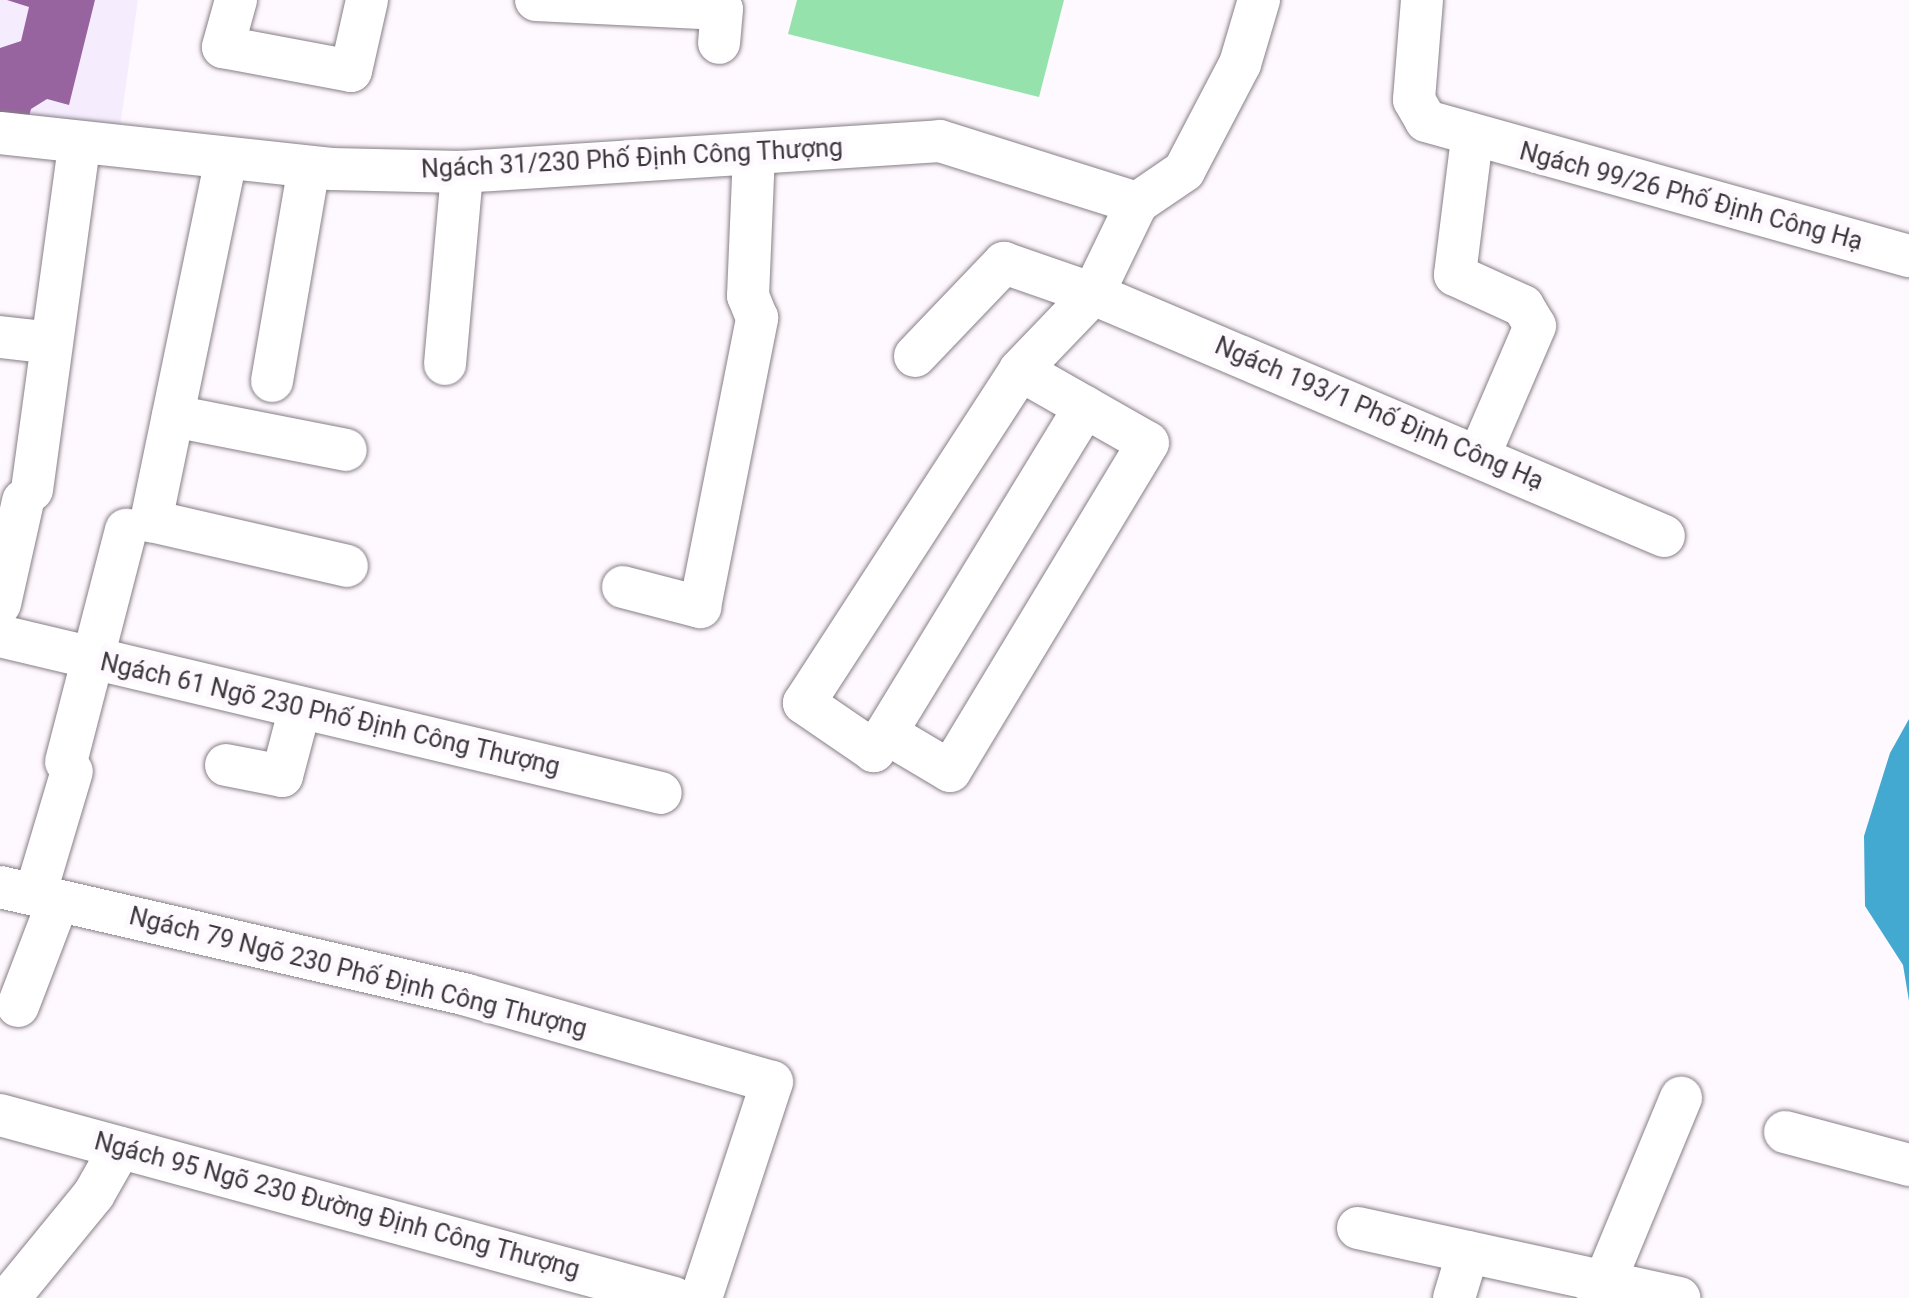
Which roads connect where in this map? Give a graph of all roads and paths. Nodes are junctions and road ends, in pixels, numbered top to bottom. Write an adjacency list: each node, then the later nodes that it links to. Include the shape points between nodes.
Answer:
1 (236, 0): 2 (street, via 223,47 351,70)
2 (367, 0)
3 (536, 0): 6 (street, via 722,9)
4 (1259, 0): 14 (street, via 1240,64 1184,171)
5 (1422, 0): 8 (street, Ngách 99/26 Phố Định Công Hạ, via 1415,106 1426,121)
6 (719, 43)
7 (0, 134): 9 (street, Ngách 31/230 Phố Định Công Thượng)
8 (1472, 138): 15 (street, Ngách 99/26 Phố Định Công Hạ); 26 (street, via 1455,274 1523,306 1535,326)
9 (79, 144): 11 (street, Ngách 31/230 Phố Định Công Thượng); 18 (street)
10 (754, 154): 13 (street, Ngách 31/230 Phố Định Công Thượng); 14 (street, Ngách 31/230 Phố Định Công Thượng, via 940,142); 30 (street, via 748,296 758,318 700,607)
11 (226, 159): 12 (street, Ngách 31/230 Phố Định Công Thượng); 24 (street)
12 (309, 167): 13 (street, Ngách 31/230 Phố Định Công Thượng); 22 (street)
13 (462, 172): 20 (street)
14 (1138, 202): 16 (street)
15 (1909, 256)
16 (1083, 308): 19 (street, Ngách 193/1 Phố Định Công Hạ, via 1004,264); 21 (street); 26 (street, Ngách 193/1 Phố Định Công Hạ)
17 (0, 336): 18 (street)
18 (52, 342): 31 (street, via 27,496)
19 (916, 356)
20 (445, 364)
21 (1020, 370): 23 (street); 35 (street, via 804,704 874,752)
22 (272, 382)
23 (1085, 407): 35 (street); 35 (street, via 1148,443 950,771)
24 (173, 416): 25 (street); 29 (street, via 151,520)
25 (346, 450)
26 (1479, 456): 28 (street, Ngách 193/1 Phố Định Công Hạ)
27 (126, 530): 33 (street)
28 (1664, 536)
29 (347, 566)
30 (623, 588)
31 (0, 604)
32 (0, 636): 33 (street, Ngách 61 Ngõ 230 Phố Định Công Thượng)
33 (92, 658): 34 (street, Ngách 61 Ngõ 230 Phố Định Công Thượng); 38 (street)
34 (300, 708): 36 (street, via 282,776); 37 (street, Ngách 61 Ngõ 230 Phố Định Công Thượng)
35 (886, 733)
36 (226, 765)
37 (660, 794)
38 (31, 894): 39 (street); 51 (street, Ngách 79 Ngõ 230 Phố Định Công Thượng, via 466,995 772,1082)
39 (18, 1006)
40 (1681, 1098): 48 (street)
41 (0, 1114): 43 (street, Ngách 95 Ngõ 230 Đường Định Công Thượng)
42 (1785, 1132): 44 (street)
43 (120, 1148): 49 (street, via 94,1194); 50 (street, Ngách 95 Ngõ 230 Đường Định Công Thượng)
44 (1909, 1165)
45 (1358, 1228): 46 (street)
46 (1468, 1252): 47 (street); 52 (street)
47 (1524, 1282): 48 (street)
48 (1601, 1290): 53 (street)
49 (9, 1298)
50 (674, 1298)
51 (701, 1298)
52 (1454, 1298)
53 (1679, 1298)

